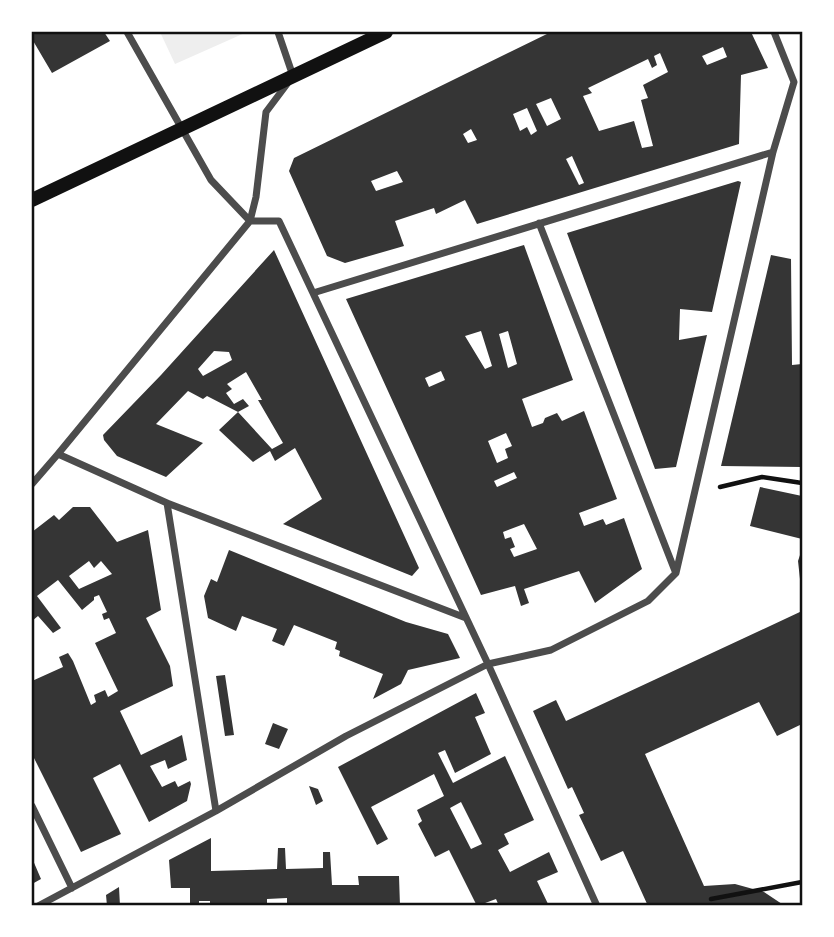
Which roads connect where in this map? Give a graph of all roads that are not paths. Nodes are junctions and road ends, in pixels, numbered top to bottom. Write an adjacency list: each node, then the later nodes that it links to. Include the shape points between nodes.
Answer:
1 (127, 32): 7 (street)
2 (278, 32): 5 (street)
3 (386, 32): 5 (main road)
4 (774, 32): 6 (street)
5 (293, 76): 7 (main road); 10 (street, via 266,112)
6 (798, 81): 8 (street)
7 (182, 129): 9 (main road); 10 (street, via 211,180)
8 (773, 152): 11 (street); 16 (street)
9 (32, 200)
10 (250, 221): 12 (street, via 279,220); 13 (street)
11 (539, 223): 12 (street); 16 (street)
12 (313, 293): 17 (street)
13 (58, 454): 14 (street); 15 (street)
14 (32, 484)
15 (167, 503): 17 (street); 20 (street)
16 (676, 573): 18 (street, via 648,601 551,650)
17 (466, 618): 18 (street)
18 (488, 664): 20 (street, via 346,736); 23 (street)
19 (32, 806): 21 (street)
20 (216, 811): 21 (street)
21 (72, 887): 22 (street)
22 (38, 905)
23 (597, 905)

